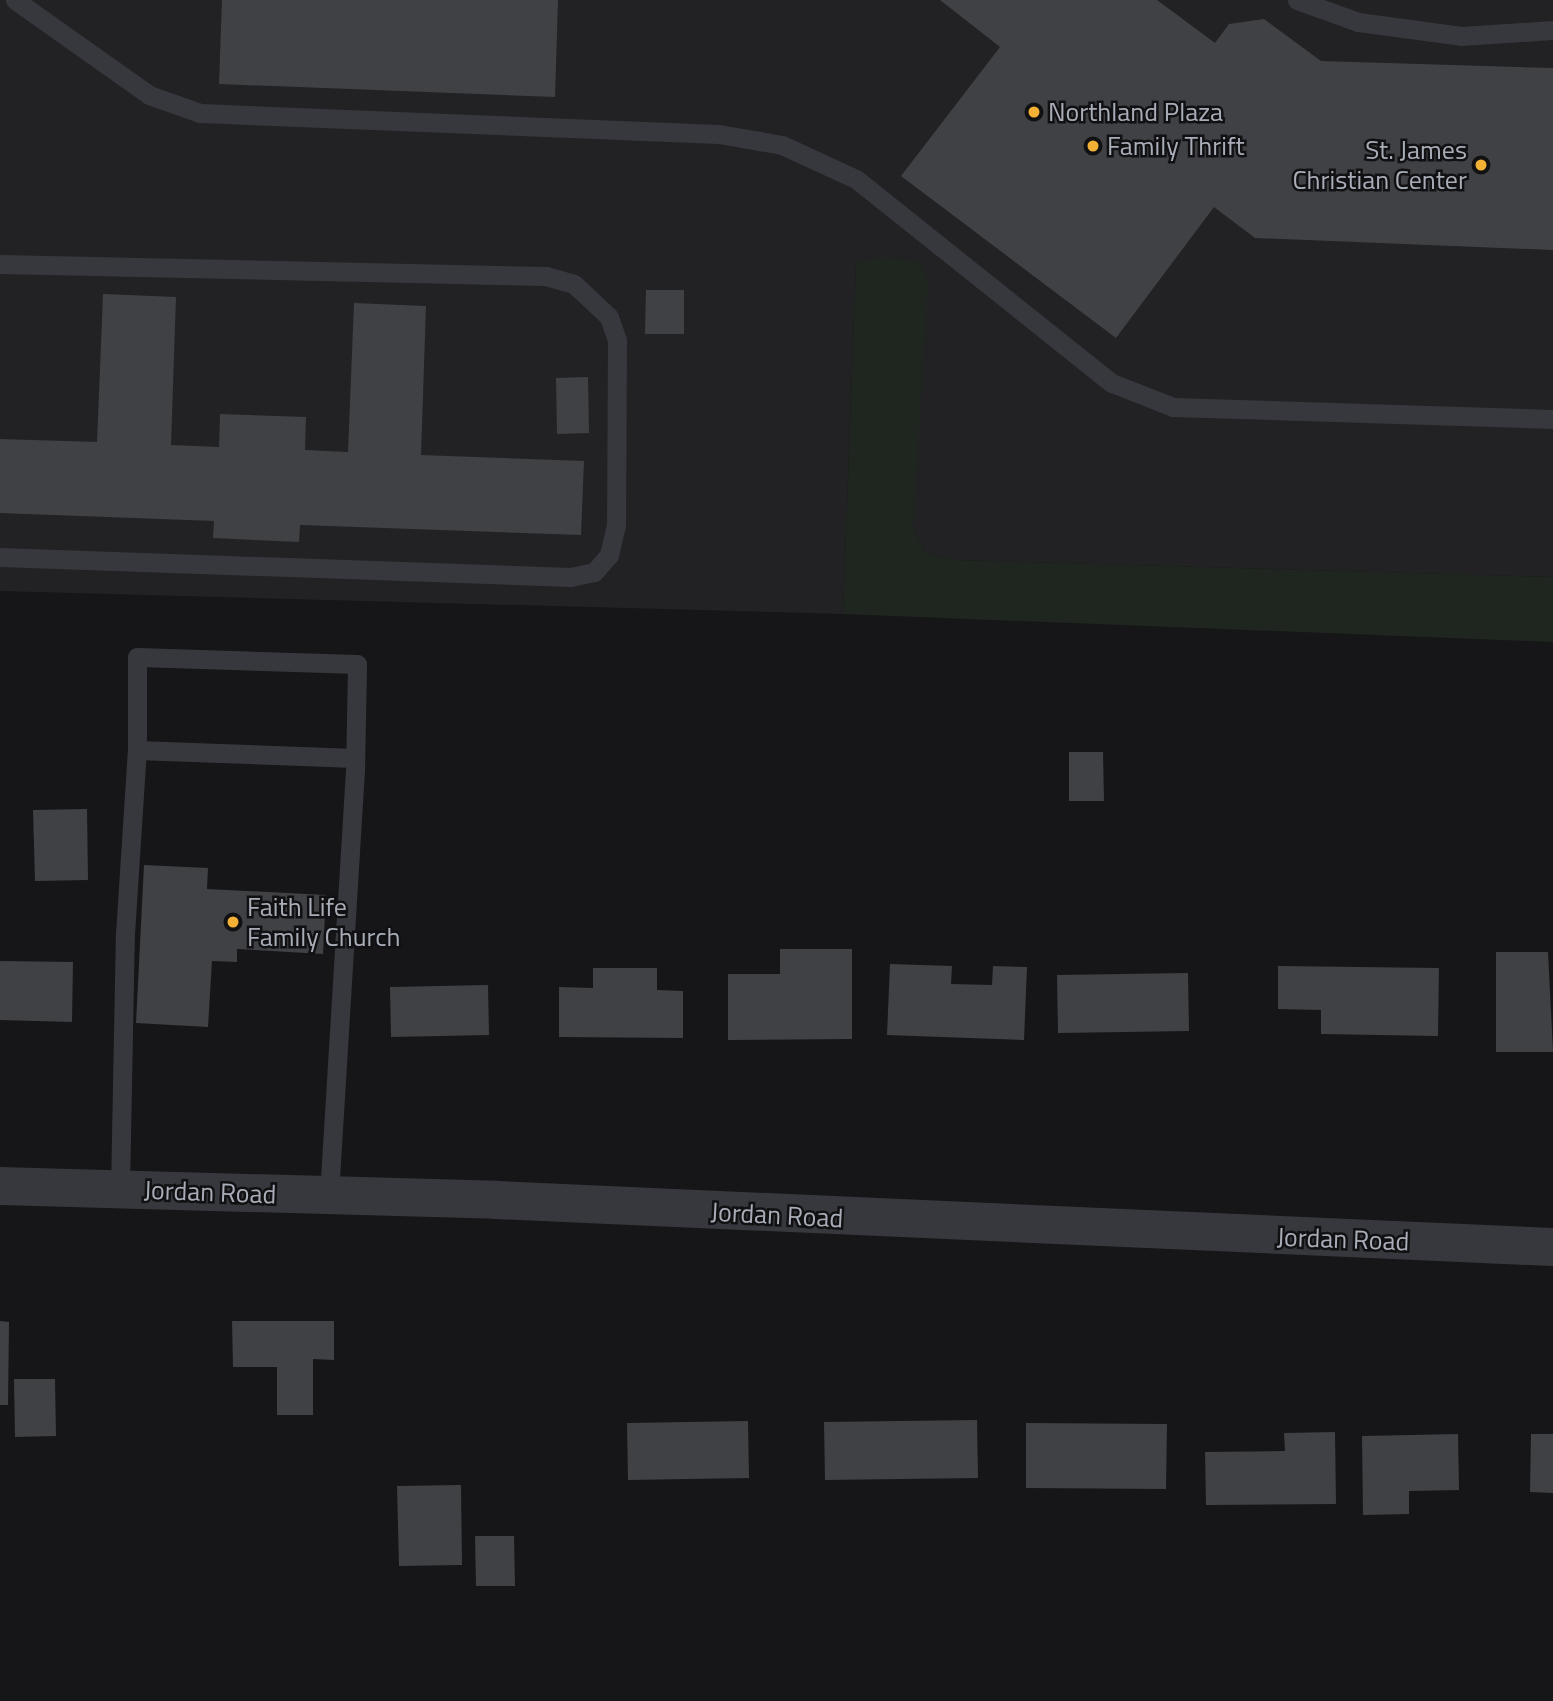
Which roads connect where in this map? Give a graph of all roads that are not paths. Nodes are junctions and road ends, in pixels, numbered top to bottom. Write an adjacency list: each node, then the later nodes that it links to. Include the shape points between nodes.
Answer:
1 (15, 0): 5 (lane, via 149,95 200,113 719,134 782,145 856,180 1112,383 1173,407)
2 (1297, 0): 3 (lane, via 1358,22 1461,36)
3 (1553, 30)
4 (0, 264): 6 (lane, via 546,276 574,284 609,317 617,340 615,525 610,555 594,572 571,577)
5 (1553, 419)
6 (0, 557)
7 (137, 750): 8 (lane); 8 (lane, via 137,657 357,664); 10 (lane, via 125,934)
8 (355, 764): 11 (lane)
9 (0, 1186): 10 (street, Jordan Road)
10 (120, 1189): 11 (street, Jordan Road)
11 (329, 1195): 12 (street, Jordan Road)
12 (1553, 1247)

